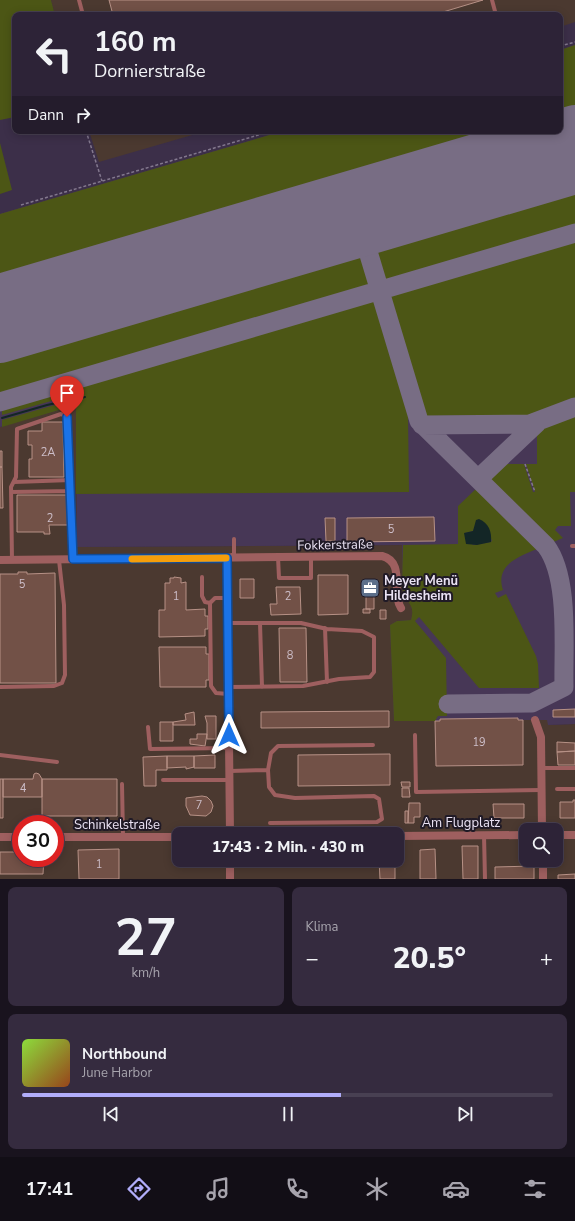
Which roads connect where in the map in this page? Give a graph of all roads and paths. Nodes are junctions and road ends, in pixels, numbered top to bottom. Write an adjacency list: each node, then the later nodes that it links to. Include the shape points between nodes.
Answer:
1 (79, 0): 3 (lane)
2 (492, 0): 4 (lane)
3 (82, 12)
4 (495, 12)
5 (575, 42): 6 (path)
6 (563, 45)
7 (87, 134): 9 (path)
8 (262, 134): 9 (path)
9 (102, 181): 10 (path)
10 (21, 205)
11 (525, 464): 16 (path)
12 (71, 480): 13 (lane); 13 (lane, via 67,417 62,414 17,429); 14 (lane)
13 (14, 482): 15 (lane)
14 (72, 491): 15 (lane); 21 (lane)
15 (11, 492): 23 (lane)
16 (534, 492)
17 (234, 540): 19 (lane, via 234,554)
18 (311, 557): 20 (street, Fokkerstraße); 20 (lane, via 311,578 279,578); 28 (street, Fokkerstraße, via 382,556 389,559 395,568 397,598)
19 (227, 558): 20 (street, Fokkerstraße); 21 (street, Fokkerstraße); 26 (street)
20 (278, 558)
21 (73, 559): 24 (street, Fokkerstraße)
22 (0, 560): 23 (street, Fokkerstraße)
23 (12, 560): 24 (street, Fokkerstraße)
24 (59, 560): 33 (lane, via 64,605 65,676 62,683 54,686)
25 (202, 577): 27 (lane, via 202,596 205,602)
26 (228, 598): 27 (lane, via 215,598); 29 (street)
27 (210, 603): 35 (lane, via 211,686 216,693)
28 (401, 608)
29 (228, 623): 30 (lane); 35 (street)
30 (260, 623): 31 (lane, via 301,623); 34 (lane)
31 (325, 628): 32 (lane); 32 (lane, via 362,631 374,636 374,672 370,677)
32 (327, 682): 34 (lane, via 303,686)
33 (0, 687)
34 (262, 687): 35 (lane)
35 (229, 690): 40 (street)
36 (535, 720): 43 (street, via 541,737)
37 (148, 727): 40 (lane, via 150,749)
38 (415, 735): 51 (lane, via 416,792)
39 (373, 745): 45 (lane, via 278,746 271,753)
40 (229, 748): 46 (street)
41 (0, 755): 42 (lane)
42 (57, 762)
43 (542, 768): 44 (lane); 51 (street)
44 (575, 768)
45 (268, 770): 46 (lane); 53 (lane, via 269,786 276,795 295,798 374,796 379,799 382,812 382,819 377,822)
46 (229, 771): 48 (street)
47 (163, 780): 48 (lane)
48 (229, 780): 55 (street)
49 (122, 784): 64 (lane)
50 (556, 789): 52 (lane)
51 (542, 790): 54 (street)
52 (575, 790)
53 (270, 823)
54 (542, 823)
55 (230, 827)
56 (484, 835): 57 (street, Am Flugplatz); 60 (street, Am Flugplatz); 69 (lane)
57 (519, 835)
58 (563, 835): 59 (street)
59 (575, 835)
60 (404, 836)
61 (0, 837): 62 (street)
62 (12, 837)
63 (64, 837): 64 (street, Schinkelstraße)
64 (122, 837): 65 (street, Schinkelstraße)
65 (172, 837)
66 (230, 867): 68 (street)
67 (543, 867): 70 (street)
68 (230, 879)
69 (485, 879)
70 (543, 879)

